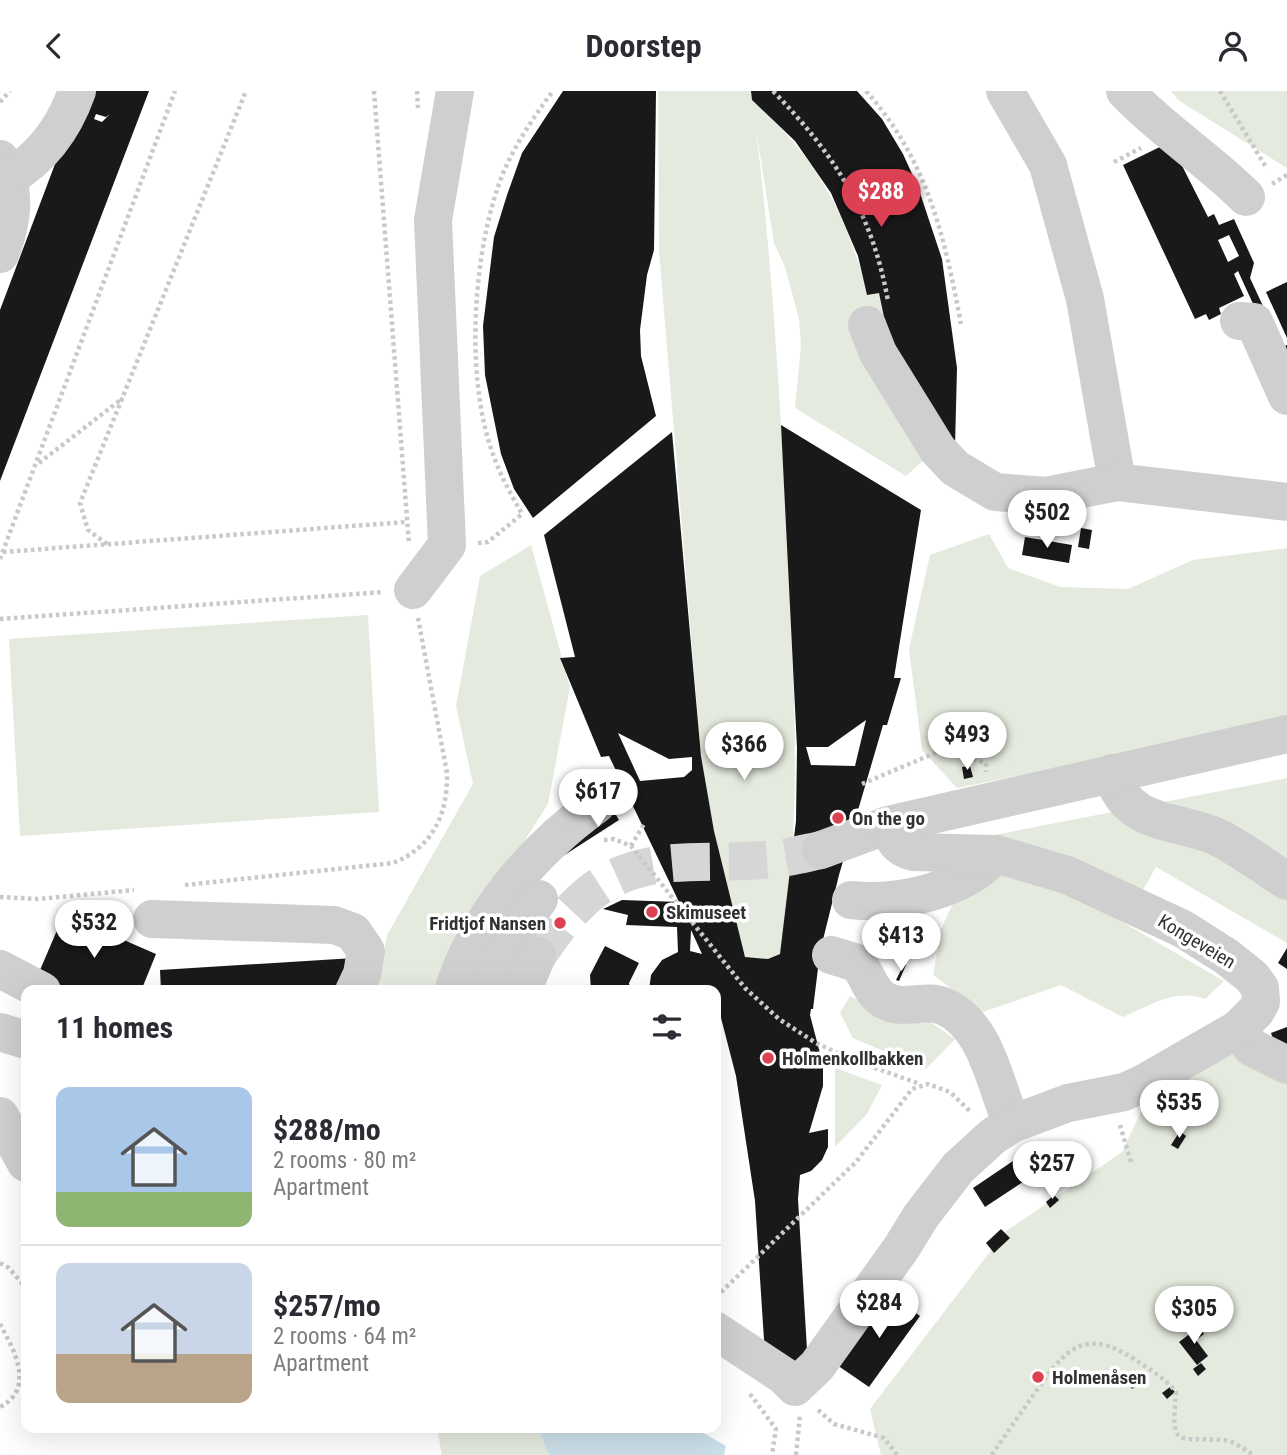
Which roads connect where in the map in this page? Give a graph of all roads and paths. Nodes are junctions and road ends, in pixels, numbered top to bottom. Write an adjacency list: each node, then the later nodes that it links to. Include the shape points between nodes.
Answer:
1 (10, 91): 14 (path)
2 (77, 91): 18 (street, via 57,134 29,166)
3 (175, 91): 26 (path)
4 (246, 91): 24 (path)
5 (374, 91): 29 (path, via 407,522)
6 (417, 91): 15 (path)
7 (455, 91): 30 (street, via 433,220)
8 (552, 91): 30 (path, via 517,144 496,192 480,279 477,375 483,421 494,457 522,515 488,542)
9 (773, 91): 21 (path, via 812,131 844,176 868,224)
10 (866, 91): 23 (path, via 907,145 925,180 947,251)
11 (1005, 91): 27 (street, via 1048,165 1085,299)
12 (1125, 91): 19 (street, via 1228,178)
13 (1220, 91): 19 (path)
14 (0, 102)
15 (418, 108)
16 (1149, 143): 17 (path)
17 (1114, 162)
18 (4, 168): 20 (street, via 12,207)
19 (1260, 190)
20 (0, 254)
21 (878, 319): 27 (street, via 878,353 938,450 955,468 995,492 1046,496)
22 (1239, 321): 25 (street, via 1254,322)
23 (961, 324)
24 (126, 396): 26 (path); 29 (path, via 80,503 88,530)
25 (1287, 396)
26 (38, 463): 31 (path)
27 (1118, 482): 28 (street)
28 (1287, 502)
29 (107, 544): 31 (path)
30 (447, 545): 33 (street)
31 (3, 552): 32 (path)
32 (0, 559)
33 (413, 590): 34 (path); 46 (path, via 447,773 448,799 436,829 417,851 393,863)
34 (0, 619)
35 (1287, 734): 36 (street)
36 (1112, 773): 41 (street); 45 (street, via 1120,797 1142,813 1222,840)
37 (986, 783): 38 (path, via 986,763 942,750)
38 (862, 784)
39 (598, 822): 42 (path, via 614,839); 56 (street, via 537,855 505,892 472,943)
40 (644, 824): 42 (path)
41 (888, 825): 43 (street); 44 (street, Kongeveien, via 901,849)
42 (631, 846): 63 (path, via 745,988 779,1019 816,1043)
43 (821, 850)
44 (996, 855): 49 (street, via 962,882 933,891 877,902); 59 (street, Kongeveien, via 1067,874 1183,929 1244,969 1262,993 1256,1011)
45 (1287, 881)
46 (175, 886)
47 (0, 897): 50 (path)
48 (538, 899): 57 (street, via 515,932)
49 (851, 899)
50 (150, 904): 55 (street, via 334,925 353,932 366,951)
51 (831, 955): 65 (street, via 857,963 874,992 887,1002 943,1006 964,1020 988,1058)
52 (537, 956): 58 (street)
53 (0, 969): 54 (street)
54 (31, 985)
55 (356, 985)
56 (455, 985)
57 (492, 985)
58 (525, 985)
59 (1238, 1028): 62 (street, via 1251,1047); 65 (street, Kongeveien, via 1124,1092 1068,1103)
60 (0, 1032): 61 (street)
61 (21, 1038)
62 (1287, 1065)
63 (920, 1084): 65 (path, via 950,1092); 69 (path, via 902,1100 887,1126 856,1161)
64 (0, 1116): 66 (street)
65 (1002, 1130): 72 (street, Kongeveien, via 958,1168 817,1366)
66 (21, 1154)
67 (0, 1263): 68 (path)
68 (21, 1282)
69 (721, 1292)
70 (0, 1324): 74 (path, via 21,1375 16,1392)
71 (721, 1334): 72 (street)
72 (794, 1387): 76 (path, via 834,1424 884,1438)
73 (750, 1393): 75 (path, via 776,1429)
74 (0, 1407)
75 (772, 1455)
76 (897, 1455)
77 (992, 1455): 78 (path, via 1055,1363 1072,1349 1092,1343 1112,1345 1167,1382 1176,1392 1173,1423 1182,1438 1226,1440)
78 (1253, 1455)

